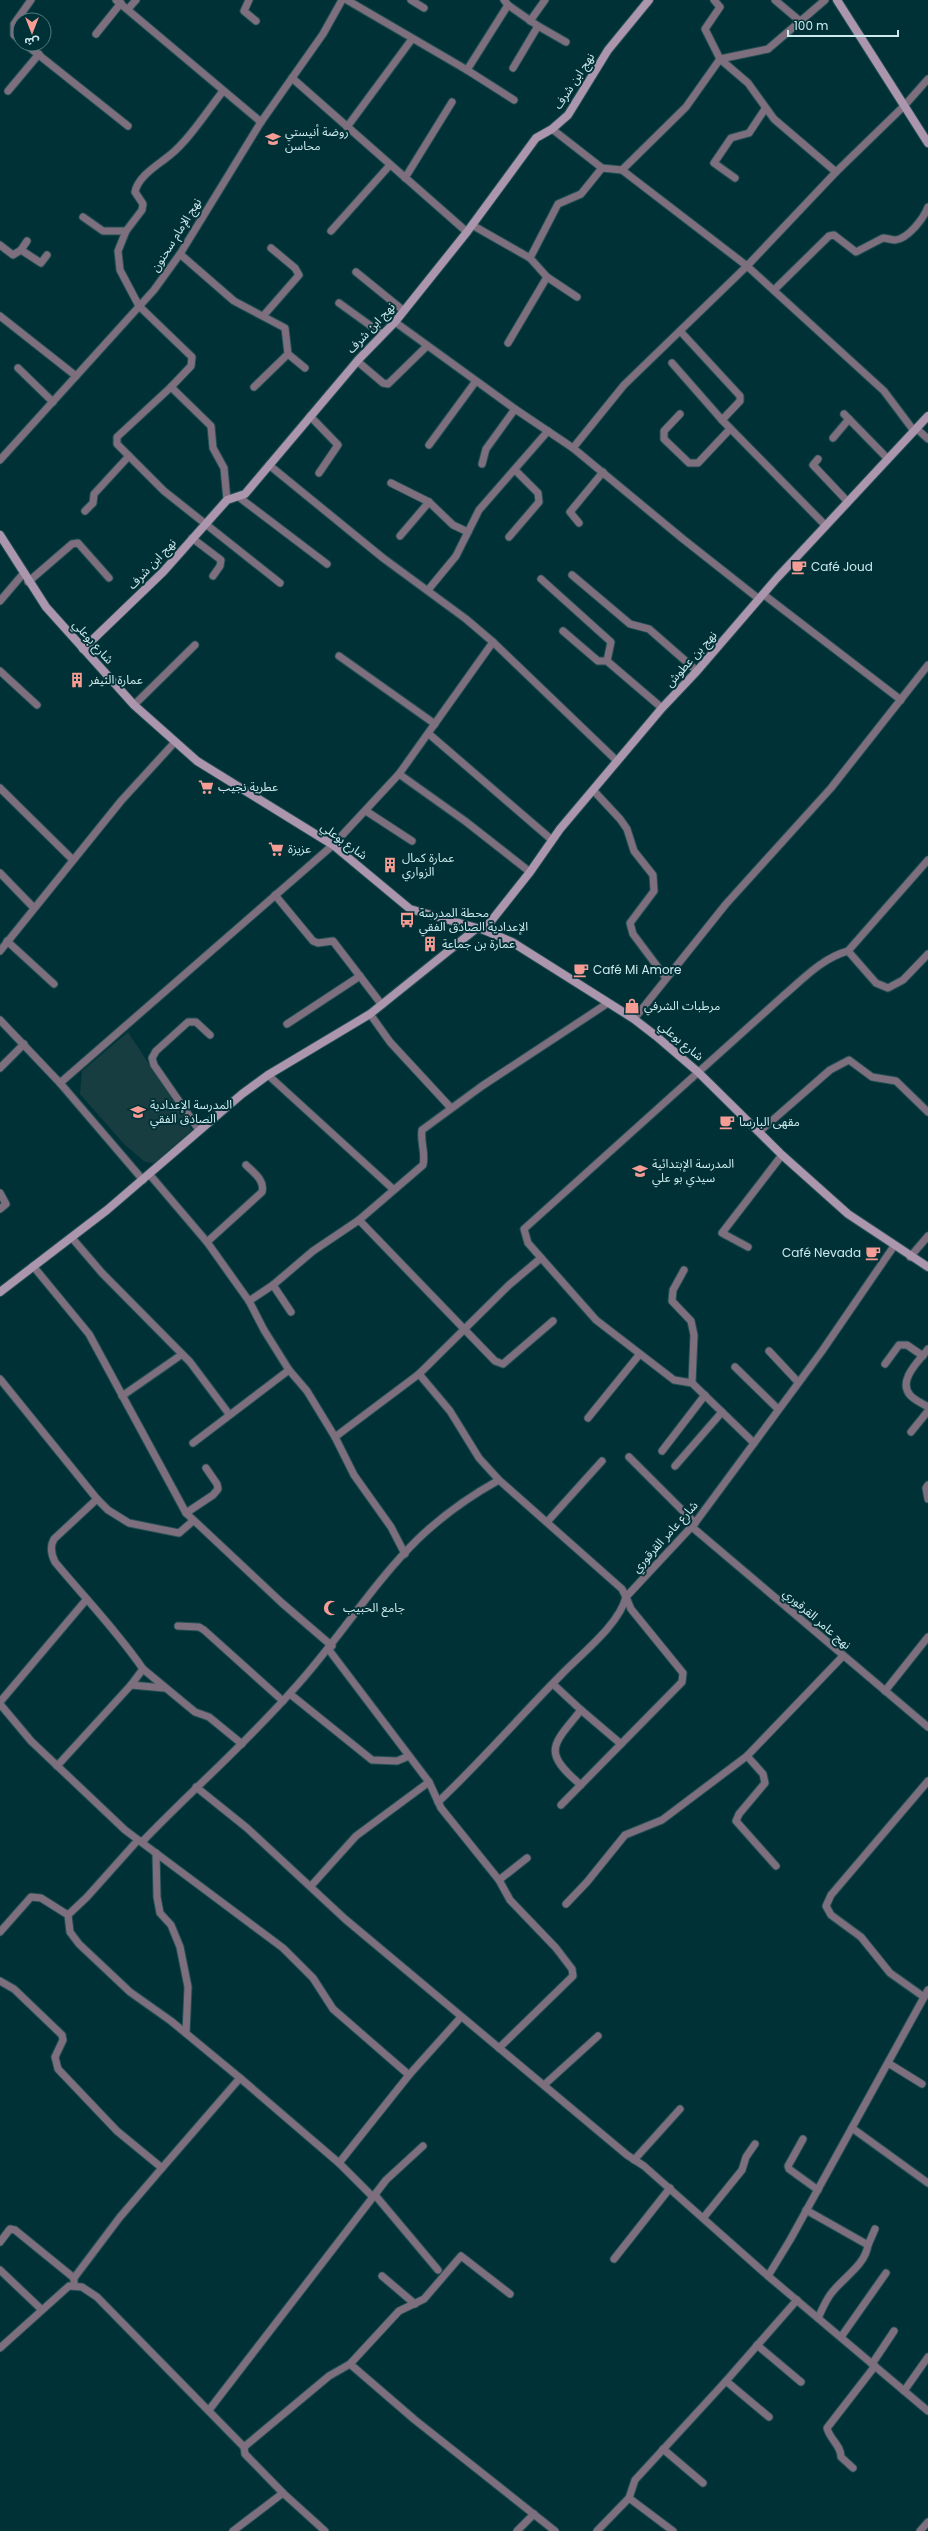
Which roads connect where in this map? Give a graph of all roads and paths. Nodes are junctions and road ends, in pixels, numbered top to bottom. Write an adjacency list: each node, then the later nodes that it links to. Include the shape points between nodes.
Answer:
1 (31, 0): 17 (street)
2 (136, 0): 16 (street)
3 (249, 0): 18 (street, via 244,11)
4 (342, 0): 30 (street, نهج الإمام سحنون, via 323,34)
5 (347, 0): 23 (street)
6 (411, 0): 15 (street)
7 (545, 0): 19 (street)
8 (649, 0): 41 (street, نهج ابن شرف, via 608,50 568,114)
9 (714, 0): 27 (street, via 720,8 705,29)
10 (775, 0): 20 (street)
11 (825, 0): 20 (street)
12 (838, 0): 36 (street)
13 (118, 2): 16 (street); 22 (street)
14 (506, 2): 19 (street); 29 (street)
15 (424, 8)
16 (128, 9): 33 (street)
17 (22, 12)
18 (256, 21)
19 (530, 21): 21 (street)
20 (801, 22): 27 (street, via 768,49)
21 (538, 26): 24 (street); 28 (street)
22 (96, 34)
23 (412, 39): 29 (street); 40 (street)
24 (566, 42)
25 (35, 52): 26 (street)
26 (38, 54): 32 (street); 39 (street)
27 (720, 59): 37 (street, via 748,83); 45 (street, via 686,107)
28 (513, 68)
29 (467, 70): 34 (street)
30 (292, 78): 38 (street, نهج الإمام سحنون); 40 (street)
31 (928, 79): 36 (street)
32 (8, 91)
33 (223, 91): 38 (street); 52 (street, via 172,154 154,167 136,186 135,192 143,204 142,210)
34 (514, 100)
35 (452, 102): 47 (street)
36 (905, 105): 42 (street); 46 (street)
37 (765, 109): 46 (street, via 795,139); 48 (street, via 749,133 731,138 714,163)
38 (261, 122): 59 (street, نهج الإمام سحنون)
39 (128, 126)
40 (347, 127): 43 (street)
41 (552, 129): 44 (street); 51 (street, نهج ابن شرف, via 536,138)
42 (928, 143)
43 (390, 164): 47 (street); 53 (street)
44 (602, 168): 45 (street); 61 (street, via 581,194 558,204)
45 (622, 170): 62 (street)
46 (836, 172): 62 (street)
47 (405, 178): 54 (street)
48 (735, 178)
49 (928, 207): 65 (street, via 920,222 899,238 883,238 861,251 851,250 834,235 829,236)
50 (83, 217): 52 (street, via 103,231)
51 (472, 225): 54 (street, نهج ابن شرف); 61 (street)
52 (126, 231): 68 (street, via 118,251 120,270)
53 (331, 231)
54 (467, 232): 69 (street, نهج ابن شرف)
55 (27, 241): 58 (street)
56 (0, 245): 58 (street, via 13,255)
57 (271, 248): 70 (street, via 295,268 299,275)
58 (21, 250): 60 (street, via 41,263)
59 (180, 254): 68 (street, نهج الإمام سحنون); 70 (street, via 234,301)
60 (47, 255)
61 (530, 258): 64 (street)
62 (747, 266): 65 (street); 73 (street)
63 (356, 272): 69 (street)
64 (547, 277): 66 (street); 75 (street)
65 (774, 290): 93 (street, via 884,391)
66 (577, 297)
67 (339, 303): 74 (street)
68 (139, 306): 82 (street, نهج الإمام سحنون); 84 (street, via 192,357 191,366)
69 (404, 311): 72 (street, نهج ابن شرف)
70 (264, 315): 77 (street, via 285,328)
71 (0, 316): 82 (street)
72 (395, 322): 74 (street, نهج ابن شرف); 76 (street)
73 (682, 332): 91 (street, via 740,396 740,401); 98 (street, via 624,385)
74 (382, 334): 78 (street, نهج ابن شرف)
75 (508, 343)
76 (427, 346): 78 (street, via 388,384 382,383); 83 (street)
77 (288, 354): 81 (street); 85 (street)
78 (357, 360): 89 (street, نهج ابن شرف)
79 (672, 363): 91 (street)
80 (18, 368): 86 (street)
81 (304, 368)
82 (76, 376): 86 (street, نهج الإمام سحنون)
83 (476, 380): 87 (street); 97 (street)
84 (171, 387): 99 (street, via 117,438 117,444); 110 (street, via 211,426 213,448 224,468)
85 (254, 387)
86 (53, 402): 102 (street, نهج الإمام سحنون)
87 (515, 409): 94 (street); 103 (street, via 486,449)
88 (680, 414): 92 (street, via 664,431 664,439 689,463 698,463)
89 (310, 416): 104 (street, نهج ابن شرف); 106 (street, via 338,445)
90 (928, 416): 93 (street, نهج بن عطوش)
91 (722, 420): 92 (street)
92 (730, 429): 116 (street)
93 (915, 429): 96 (street); 101 (street, نهج بن عطوش)
94 (548, 431): 98 (street); 105 (street)
95 (833, 438): 101 (street, via 847,416)
96 (928, 439)
97 (429, 445)
98 (573, 448): 107 (street)
99 (129, 456): 113 (street, via 94,494 93,502); 114 (street, via 164,491)
100 (818, 459): 112 (street, via 813,465)
101 (888, 459): 112 (street, نهج بن عطوش)
102 (0, 460)
103 (482, 464)
104 (269, 465): 109 (street, نهج ابن شرف); 130 (street, via 382,558)
105 (515, 470): 117 (street, via 479,510); 121 (street, via 538,493 539,502)
106 (319, 472)
107 (603, 472): 115 (street, via 570,512); 131 (street)
108 (391, 483): 111 (street)
109 (240, 498): 110 (street); 122 (street)
110 (227, 500): 114 (street, نهج ابن شرف)
111 (428, 502): 117 (street, via 453,525); 119 (street)
112 (848, 502): 116 (street, نهج بن عطوش)
113 (85, 511)
114 (206, 522): 120 (street, نهج ابن شرف); 129 (street)
115 (579, 523)
116 (825, 525): 131 (street, نهج بن عطوش)
117 (468, 532): 130 (street, via 456,556)
118 (0, 535): 123 (street, شارع بوعلي)
119 (400, 536)
120 (192, 538): 125 (street, via 221,560); 136 (street, نهج ابن شرف, via 163,572)
121 (508, 538)
122 (327, 564)
123 (23, 574): 128 (street, شارع بوعلي); 132 (street)
124 (572, 575): 141 (street, via 630,624 649,629)
125 (213, 576)
126 (109, 578): 128 (street, via 78,543 72,544)
127 (541, 580): 138 (street, via 611,642)
128 (28, 582): 136 (street, شارع بوعلي)
129 (280, 583)
130 (428, 590): 134 (street)
131 (761, 596): 141 (street, نهج بن عطوش); 142 (street)
132 (0, 601)
133 (563, 631): 138 (street, via 598,661)
134 (493, 642): 146 (street); 149 (street)
135 (195, 645): 144 (street)
136 (83, 649): 144 (street, شارع بوعلي)
137 (339, 656): 146 (street)
138 (608, 661): 145 (street)
139 (928, 665): 142 (street)
140 (0, 671): 143 (street)
141 (697, 671): 145 (street, نهج بن عطوش)
142 (900, 700): 169 (street, via 831,788 758,866)
143 (37, 705)
144 (134, 705): 148 (street, شارع بوعلي)
145 (662, 708): 149 (street, نهج بن عطوش)
146 (435, 724): 147 (street)
147 (428, 734): 150 (street); 154 (street)
148 (174, 742): 156 (street, شارع بوعلي, via 214,773); 157 (street)
149 (618, 761): 152 (street, نهج بن عطوش)
150 (399, 774): 153 (street); 159 (street)
151 (0, 788): 157 (street)
152 (592, 790): 154 (street, نهج بن عطوش); 169 (street, via 620,819 627,829 634,852 653,875 654,891 630,923 633,934)
153 (366, 811): 155 (street); 156 (street)
154 (552, 840): 159 (street, نهج بن عطوش)
155 (412, 841)
156 (333, 845): 161 (street); 163 (street, شارع بوعلي, via 410,909)
157 (73, 860): 162 (street)
158 (928, 860): 166 (street)
159 (530, 872): 163 (street, نهج بن عطوش)
160 (0, 873): 162 (street)
161 (275, 895): 168 (street, via 312,941 332,941); 182 (street)
162 (34, 908): 164 (street)
163 (481, 929): 171 (street, شارع بوعلي, via 512,942); 172 (street, نهج بن عطوش)
164 (7, 941): 165 (street); 170 (street)
165 (0, 951)
166 (848, 951): 167 (street, via 876,983 888,988 903,980); 180 (street, via 823,962)
167 (928, 954)
168 (360, 976): 172 (street); 176 (street)
169 (666, 978): 174 (street)
170 (54, 984)
171 (608, 1003): 174 (street, شارع بوعلي); 183 (street)
172 (382, 1005): 173 (street, نهج بن عطوش)
173 (370, 1014): 181 (street, نهج بن عطوش); 183 (street, via 390,1042)
174 (634, 1019): 180 (street, شارع بوعلي)
175 (0, 1020): 178 (street)
176 (286, 1024)
177 (210, 1036): 185 (street, via 196,1022 188,1022 156,1051 152,1058 154,1065)
178 (24, 1044): 179 (street); 182 (street)
179 (0, 1068)
180 (698, 1072): 186 (street, شارع بوعلي); 201 (street, via 601,1161 527,1224 524,1236)
181 (268, 1075): 185 (street, نهج بن عطوش); 191 (street)
182 (60, 1083): 190 (street)
183 (451, 1108): 191 (street, via 422,1130 420,1139 425,1157 423,1165)
184 (928, 1112): 186 (street, via 896,1081 872,1077 849,1060 830,1070)
185 (199, 1130): 189 (street, نهج بن عطوش)
186 (759, 1132): 187 (street, شارع بوعلي)
187 (782, 1155): 198 (street, شارع بوعلي, via 848,1214); 199 (street, via 722,1233)
188 (246, 1165): 197 (street, via 261,1180 262,1192)
189 (150, 1174): 190 (street, نهج بن عطوش); 197 (street)
190 (143, 1180): 196 (street, نهج بن عطوش)
191 (393, 1189): 194 (street)
192 (0, 1193): 193 (street, via 6,1204)
193 (0, 1209)
194 (359, 1220): 205 (street, via 313,1252); 210 (street)
195 (928, 1236): 200 (street)
196 (72, 1238): 202 (street, نهج بن عطوش); 213 (street)
197 (207, 1242): 207 (street)
198 (894, 1246): 200 (street, شارع بوعلي); 221 (street, شارع عامر القرقوري, via 845,1320)
199 (748, 1247)
200 (910, 1257): 203 (street, شارع بوعلي)
201 (541, 1258): 210 (street, via 509,1285); 214 (street, via 596,1320)
202 (33, 1266): 206 (street, نهج بن عطوش); 224 (street, via 89,1334)
203 (928, 1267)
204 (684, 1270): 222 (street, via 673,1290 672,1301 691,1321 694,1336)
205 (273, 1285): 207 (street); 208 (street)
206 (0, 1292)
207 (249, 1301): 218 (street)
208 (292, 1312)
209 (552, 1321): 210 (street, via 504,1364 495,1362)
210 (465, 1329): 219 (street)
211 (928, 1350): 215 (street)
212 (769, 1351): 221 (street)
213 (180, 1355): 224 (street); 229 (street, via 190,1362)
214 (639, 1355): 222 (street, via 674,1380); 230 (street)
215 (923, 1356): 216 (street, via 907,1345 899,1345); 225 (street, via 907,1378 906,1386 909,1394)
216 (885, 1364)
217 (735, 1367): 226 (street)
218 (289, 1370): 229 (street); 232 (street, via 307,1392)
219 (419, 1374): 232 (street); 240 (street, via 450,1411 479,1458)
220 (0, 1379): 242 (street)
221 (798, 1382): 226 (street, شارع عامر القرقوري)
222 (692, 1383): 223 (street)
223 (705, 1395): 228 (street); 235 (street)
224 (122, 1396): 244 (street)
225 (928, 1407)
226 (778, 1409): 234 (street, شارع عامر القرقوري)
227 (928, 1410): 231 (street)
228 (722, 1412): 234 (street); 238 (street)
229 (229, 1414): 233 (street)
230 (588, 1418)
231 (910, 1432)
232 (335, 1437): 248 (street, via 354,1475 391,1527)
233 (194, 1443)
234 (754, 1443): 247 (street, شارع عامر القرقوري)
235 (662, 1450)
236 (629, 1457): 247 (street, نهج عامر القرقوري)
237 (602, 1461): 246 (street)
238 (676, 1466)
239 (206, 1468): 244 (street, via 218,1489)
240 (498, 1480): 246 (street); 248 (street, via 444,1517)
241 (928, 1485): 243 (street)
242 (97, 1499): 245 (street, via 118,1518 129,1523 179,1533); 250 (street, via 59,1533 51,1546 55,1562)
243 (928, 1499)
244 (186, 1513): 245 (street)
245 (193, 1521): 253 (street)
246 (548, 1522): 249 (street, via 622,1589)
247 (694, 1525): 249 (street, شارع عامر القرقوري); 254 (street, نهج عامر القرقوري)
248 (405, 1554): 253 (street)
249 (626, 1597): 256 (street, شارع عامر القرقوري, via 623,1608); 266 (street, via 630,1609 683,1673 682,1682)
250 (86, 1600): 255 (street, via 116,1633); 262 (street)
251 (178, 1626): 261 (street, via 199,1627 204,1630)
252 (928, 1637): 259 (street)
253 (331, 1648): 260 (street); 267 (street)
254 (843, 1656): 259 (street, نهج عامر القرقوري); 268 (street)
255 (142, 1669): 257 (street); 258 (street)
256 (553, 1684): 263 (street); 274 (street, شارع عامر القرقوري, via 473,1769)
257 (130, 1685): 258 (street); 269 (street)
258 (166, 1689): 265 (street, via 195,1712 209,1717)
259 (885, 1691): 264 (street, نهج عامر القرقوري)
260 (290, 1694): 261 (street); 267 (street, via 372,1760 398,1761)
261 (283, 1701): 265 (street)
262 (0, 1703): 269 (street, via 31,1742)
263 (581, 1710): 266 (street); 272 (street, via 562,1731 555,1745 558,1762)
264 (928, 1727)
265 (242, 1744): 273 (street)
266 (621, 1744): 272 (street)
267 (408, 1756): 271 (street)
268 (747, 1756): 279 (street, via 763,1774 765,1783 736,1821); 282 (street, via 662,1820 626,1835)
269 (56, 1766): 276 (street, via 102,1811)
270 (928, 1781): 287 (street, via 831,1896 826,1906 831,1915 861,1937 890,1973)
271 (429, 1782): 274 (street); 281 (street, via 356,1836)
272 (581, 1785): 275 (street)
273 (196, 1787): 276 (street); 281 (street)
274 (438, 1802): 280 (street)
275 (561, 1805)
276 (140, 1841): 277 (street); 283 (street)
277 (156, 1854): 289 (street, via 160,1913 170,1924 180,1947 188,1987); 293 (street, via 283,1948 313,1978 333,2009)
278 (527, 1858): 280 (street)
279 (776, 1866)
280 (499, 1880): 291 (street, via 510,1900 556,1948 572,1969 573,1976)
281 (311, 1886): 288 (street)
282 (566, 1904)
283 (68, 1915): 284 (street, via 41,1898 32,1897); 289 (street, via 70,1932 79,1944 130,1992)
284 (0, 1932)
285 (0, 1981): 304 (street, via 14,1989 62,2035 63,2040 54,2057 58,2069 117,2131)
286 (928, 1990): 287 (street)
287 (924, 1997): 292 (street)
288 (461, 2017): 291 (street); 293 (street)
289 (186, 2033): 294 (street)
290 (598, 2036): 296 (street)
291 (499, 2048): 296 (street)
292 (888, 2063): 295 (street); 298 (street)
293 (409, 2076): 303 (street)
294 (240, 2078): 303 (street); 304 (street)
295 (922, 2084)
296 (544, 2085): 302 (street)
297 (680, 2109): 302 (street)
298 (852, 2128): 305 (street); 307 (street)
299 (803, 2139): 307 (street, via 788,2166)
300 (755, 2144): 310 (street, via 746,2157 742,2170)
301 (423, 2146): 308 (street, via 386,2180)
302 (634, 2160): 306 (street)
303 (339, 2163): 308 (street)
304 (162, 2168): 320 (street, via 120,2217)
305 (928, 2183)
306 (670, 2188): 310 (street); 314 (street)
307 (818, 2190): 309 (street)
308 (374, 2196): 316 (street); 337 (street)
309 (806, 2210): 313 (street); 319 (street)
310 (704, 2217): 319 (street)
311 (875, 2229): 313 (street)
312 (0, 2242): 320 (street, via 10,2229 15,2230)
313 (868, 2245): 326 (street, via 867,2252 857,2268 829,2296)
314 (614, 2259)
315 (0, 2270): 325 (street)
316 (438, 2270)
317 (886, 2273): 328 (street)
318 (382, 2276): 324 (street)
319 (768, 2276): 323 (street)
320 (74, 2278): 321 (street)
321 (74, 2286): 325 (street, via 69,2286); 337 (street, via 82,2287 97,2298)
322 (510, 2294): 324 (street, via 461,2256 424,2299)
323 (797, 2300): 326 (street); 329 (street)
324 (415, 2304): 332 (street, via 398,2311)
325 (42, 2309): 330 (street)
326 (818, 2318): 328 (street)
327 (894, 2331): 333 (street)
328 (841, 2337): 333 (street)
329 (757, 2345): 334 (street); 335 (street)
330 (0, 2348)
331 (928, 2357): 336 (street)
332 (350, 2364): 340 (street, via 329,2376); 346 (street, via 415,2420)
333 (873, 2365): 336 (street); 342 (street, via 827,2428 829,2435 841,2448 841,2457)
334 (726, 2381): 339 (street); 341 (street)
335 (801, 2382)
336 (904, 2391): 338 (street)
337 (209, 2410): 340 (street)
338 (928, 2412)
339 (769, 2417)
340 (244, 2447): 344 (street, via 245,2454)
341 (663, 2449): 343 (street); 345 (street, via 635,2480)
342 (854, 2468)
343 (703, 2483)
344 (283, 2493): 348 (street); 349 (street)
345 (629, 2498): 352 (street); 353 (street)
346 (534, 2514): 350 (street); 351 (street)
347 (928, 2522): 354 (street)
348 (233, 2531)
349 (325, 2531)
350 (517, 2531)
351 (555, 2531)
352 (597, 2531)
353 (673, 2531)
354 (920, 2531)

